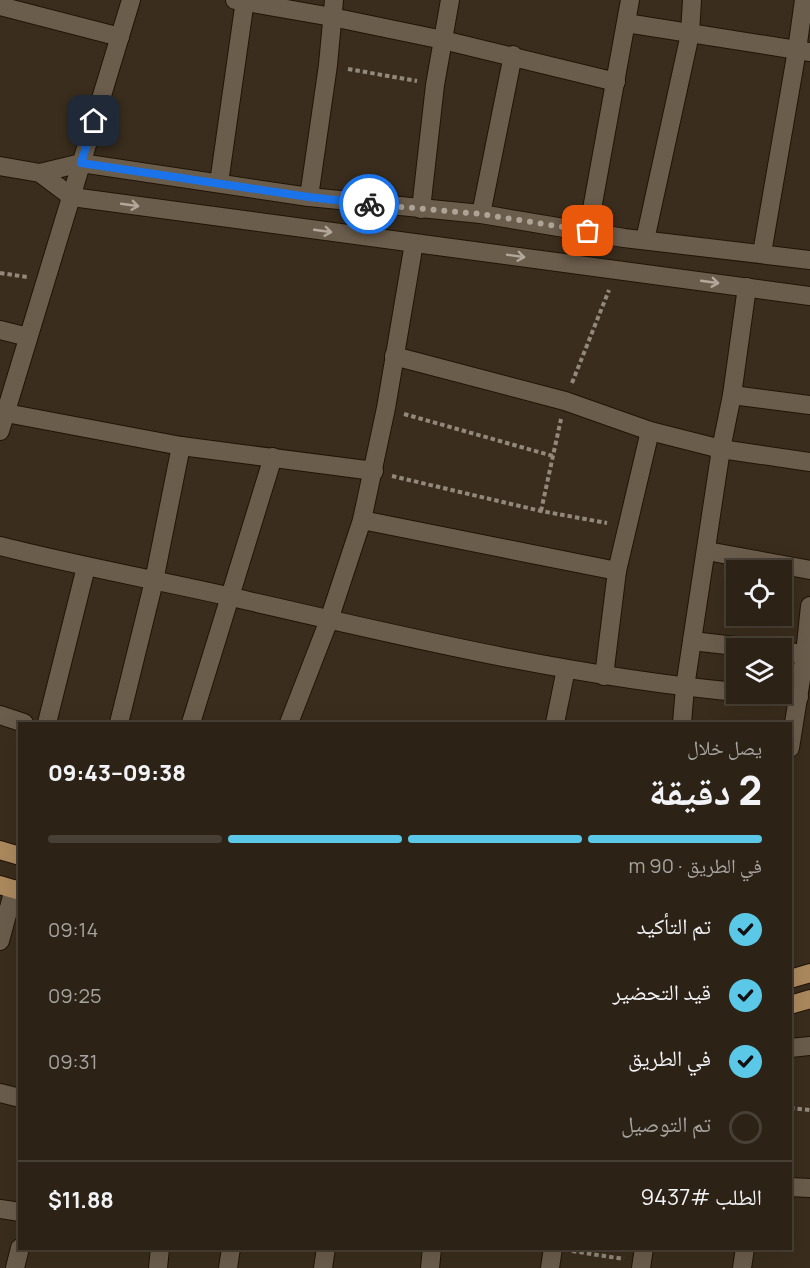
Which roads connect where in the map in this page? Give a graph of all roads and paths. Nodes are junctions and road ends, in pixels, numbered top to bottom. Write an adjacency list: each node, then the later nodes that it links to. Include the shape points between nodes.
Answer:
1 (131, 0): 11 (street)
2 (450, 0): 12 (street)
3 (630, 0): 9 (street)
4 (692, 0): 10 (street)
5 (804, 0): 13 (street)
6 (241, 1): 8 (street); 21 (street)
7 (0, 6): 11 (street)
8 (333, 8): 12 (street); 15 (street)
9 (626, 23): 10 (street); 16 (street)
10 (690, 34): 13 (street); 27 (street)
11 (120, 37): 18 (street)
12 (443, 40): 14 (street); 17 (street)
13 (804, 51): 29 (street)
14 (513, 55): 16 (street); 25 (street)
15 (328, 65): 17 (path); 23 (street)
16 (616, 82): 26 (street)
17 (435, 85): 24 (street)
18 (81, 163): 20 (street); 21 (street); 22 (street)
19 (0, 166): 20 (street)
20 (40, 172): 22 (street)
21 (219, 183): 23 (street)
22 (72, 197): 28 (street, one-way to 28); 35 (street)
23 (309, 197): 24 (street)
24 (421, 209): 25 (street)
25 (481, 214): 26 (street)
26 (588, 231): 27 (street)
27 (645, 240): 29 (street)
28 (414, 243): 31 (street, one-way to 31); 36 (street)
29 (762, 253): 30 (street)
30 (810, 260)
31 (617, 270): 32 (street, one-way to 32); 38 (path)
32 (747, 287): 33 (street); 37 (street)
33 (810, 296)
34 (0, 330): 35 (street)
35 (28, 337): 41 (street)
36 (394, 356): 38 (street); 40 (street)
37 (732, 394): 39 (street); 44 (street)
38 (565, 401): 42 (street); 45 (path)
39 (810, 405)
40 (386, 408): 45 (path); 48 (street)
41 (2, 425): 43 (street)
42 (650, 430): 44 (street); 51 (street)
43 (181, 446): 46 (street); 57 (street)
44 (721, 449): 47 (street); 53 (street)
45 (553, 456): 49 (path)
46 (273, 457): 48 (street); 58 (street)
47 (810, 462)
48 (374, 471): 49 (path); 50 (street)
49 (542, 512): 51 (path)
50 (362, 520): 56 (street); 60 (street)
51 (626, 526): 56 (street)
52 (0, 546): 54 (street)
53 (707, 551): 55 (street); 61 (street)
54 (86, 567): 57 (street); 73 (street)
55 (810, 570)
56 (617, 571): 66 (street)
57 (154, 581): 58 (street); 74 (street)
58 (231, 597): 60 (street); 75 (street)
59 (810, 606): 64 (street)
60 (329, 620): 65 (street); 76 (street)
61 (692, 640): 62 (street); 67 (street)
62 (726, 644)
63 (792, 653): 64 (street)
64 (808, 655): 70 (street)
65 (566, 669): 66 (street); 77 (street)
66 (604, 676): 67 (street)
67 (685, 687): 68 (street); 78 (street)
68 (726, 691)
69 (792, 697): 70 (street)
70 (799, 698): 79 (street)
71 (0, 715): 72 (street)
72 (21, 722)
73 (47, 722)
74 (119, 722)
75 (191, 722)
76 (289, 722)
77 (555, 722)
78 (682, 722)
79 (792, 737)
80 (0, 849): 81 (main road)
81 (18, 855)
82 (11, 888): 83 (street)
83 (0, 941)
84 (810, 973): 85 (main road)
85 (792, 978)
86 (810, 999): 87 (main road)
87 (792, 1004)
88 (810, 1046): 89 (street)
89 (792, 1048)
90 (0, 1093): 91 (street)
91 (18, 1098)
92 (792, 1108): 93 (path)
93 (810, 1110)
94 (792, 1187): 95 (street)
95 (810, 1188)
96 (0, 1209): 97 (street)
97 (18, 1212)
98 (20, 1250): 107 (street)
99 (160, 1250): 108 (street)
100 (231, 1250): 109 (street)
101 (326, 1250): 110 (street)
102 (432, 1250): 111 (street)
103 (559, 1250): 112 (street)
104 (567, 1250): 106 (path)
105 (745, 1250): 113 (street)
106 (642, 1259)
107 (15, 1268)
108 (158, 1268)
109 (228, 1268)
110 (323, 1268)
111 (430, 1268)
112 (550, 1268)
113 (742, 1268)

